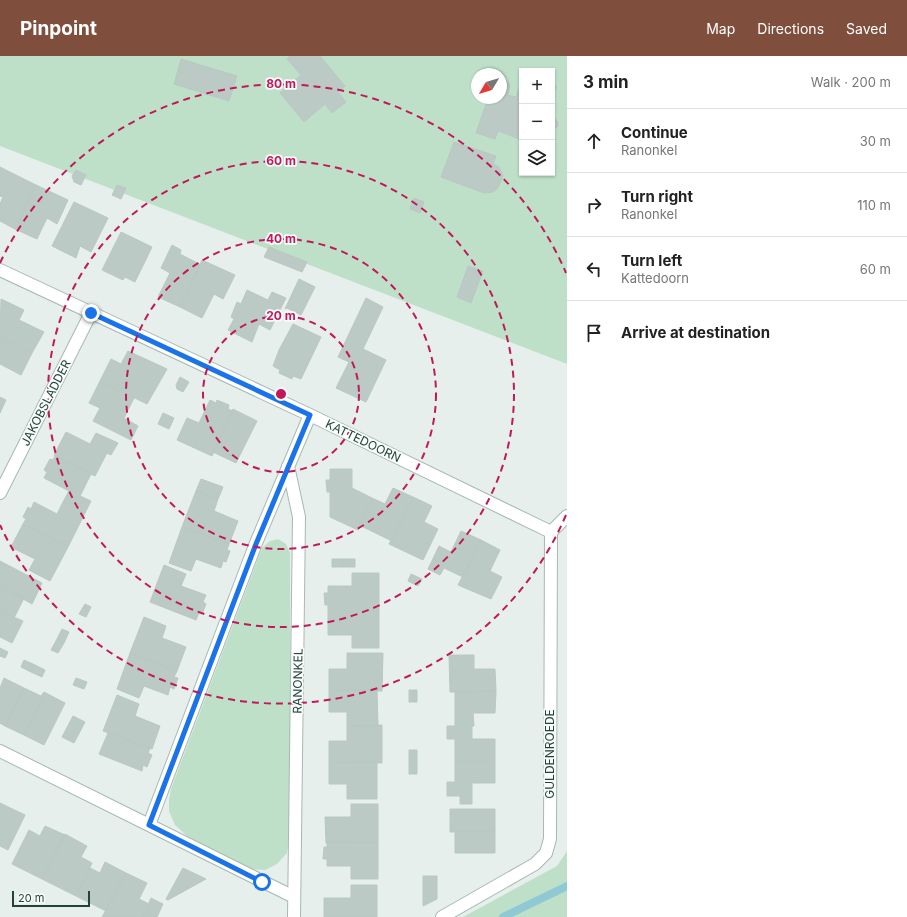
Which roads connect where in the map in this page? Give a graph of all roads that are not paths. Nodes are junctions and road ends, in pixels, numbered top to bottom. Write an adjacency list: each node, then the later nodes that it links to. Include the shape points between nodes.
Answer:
1 (0, 270): 2 (street, KATTEDOORN)
2 (91, 313): 3 (street, KATTEDOORN); 5 (street, JAKOBSLADDER)
3 (310, 415): 4 (street); 7 (street, KATTEDOORN)
4 (288, 466): 9 (street); 10 (street, RANONKEL, via 299,517)
5 (0, 493)
6 (567, 516): 7 (street)
7 (552, 532): 12 (street, GULDENROEDE, via 550,839 546,853 535,864)
8 (0, 751): 9 (street)
9 (149, 825): 10 (street)
10 (294, 897): 11 (street, RANONKEL)
11 (294, 917)
12 (442, 917)

